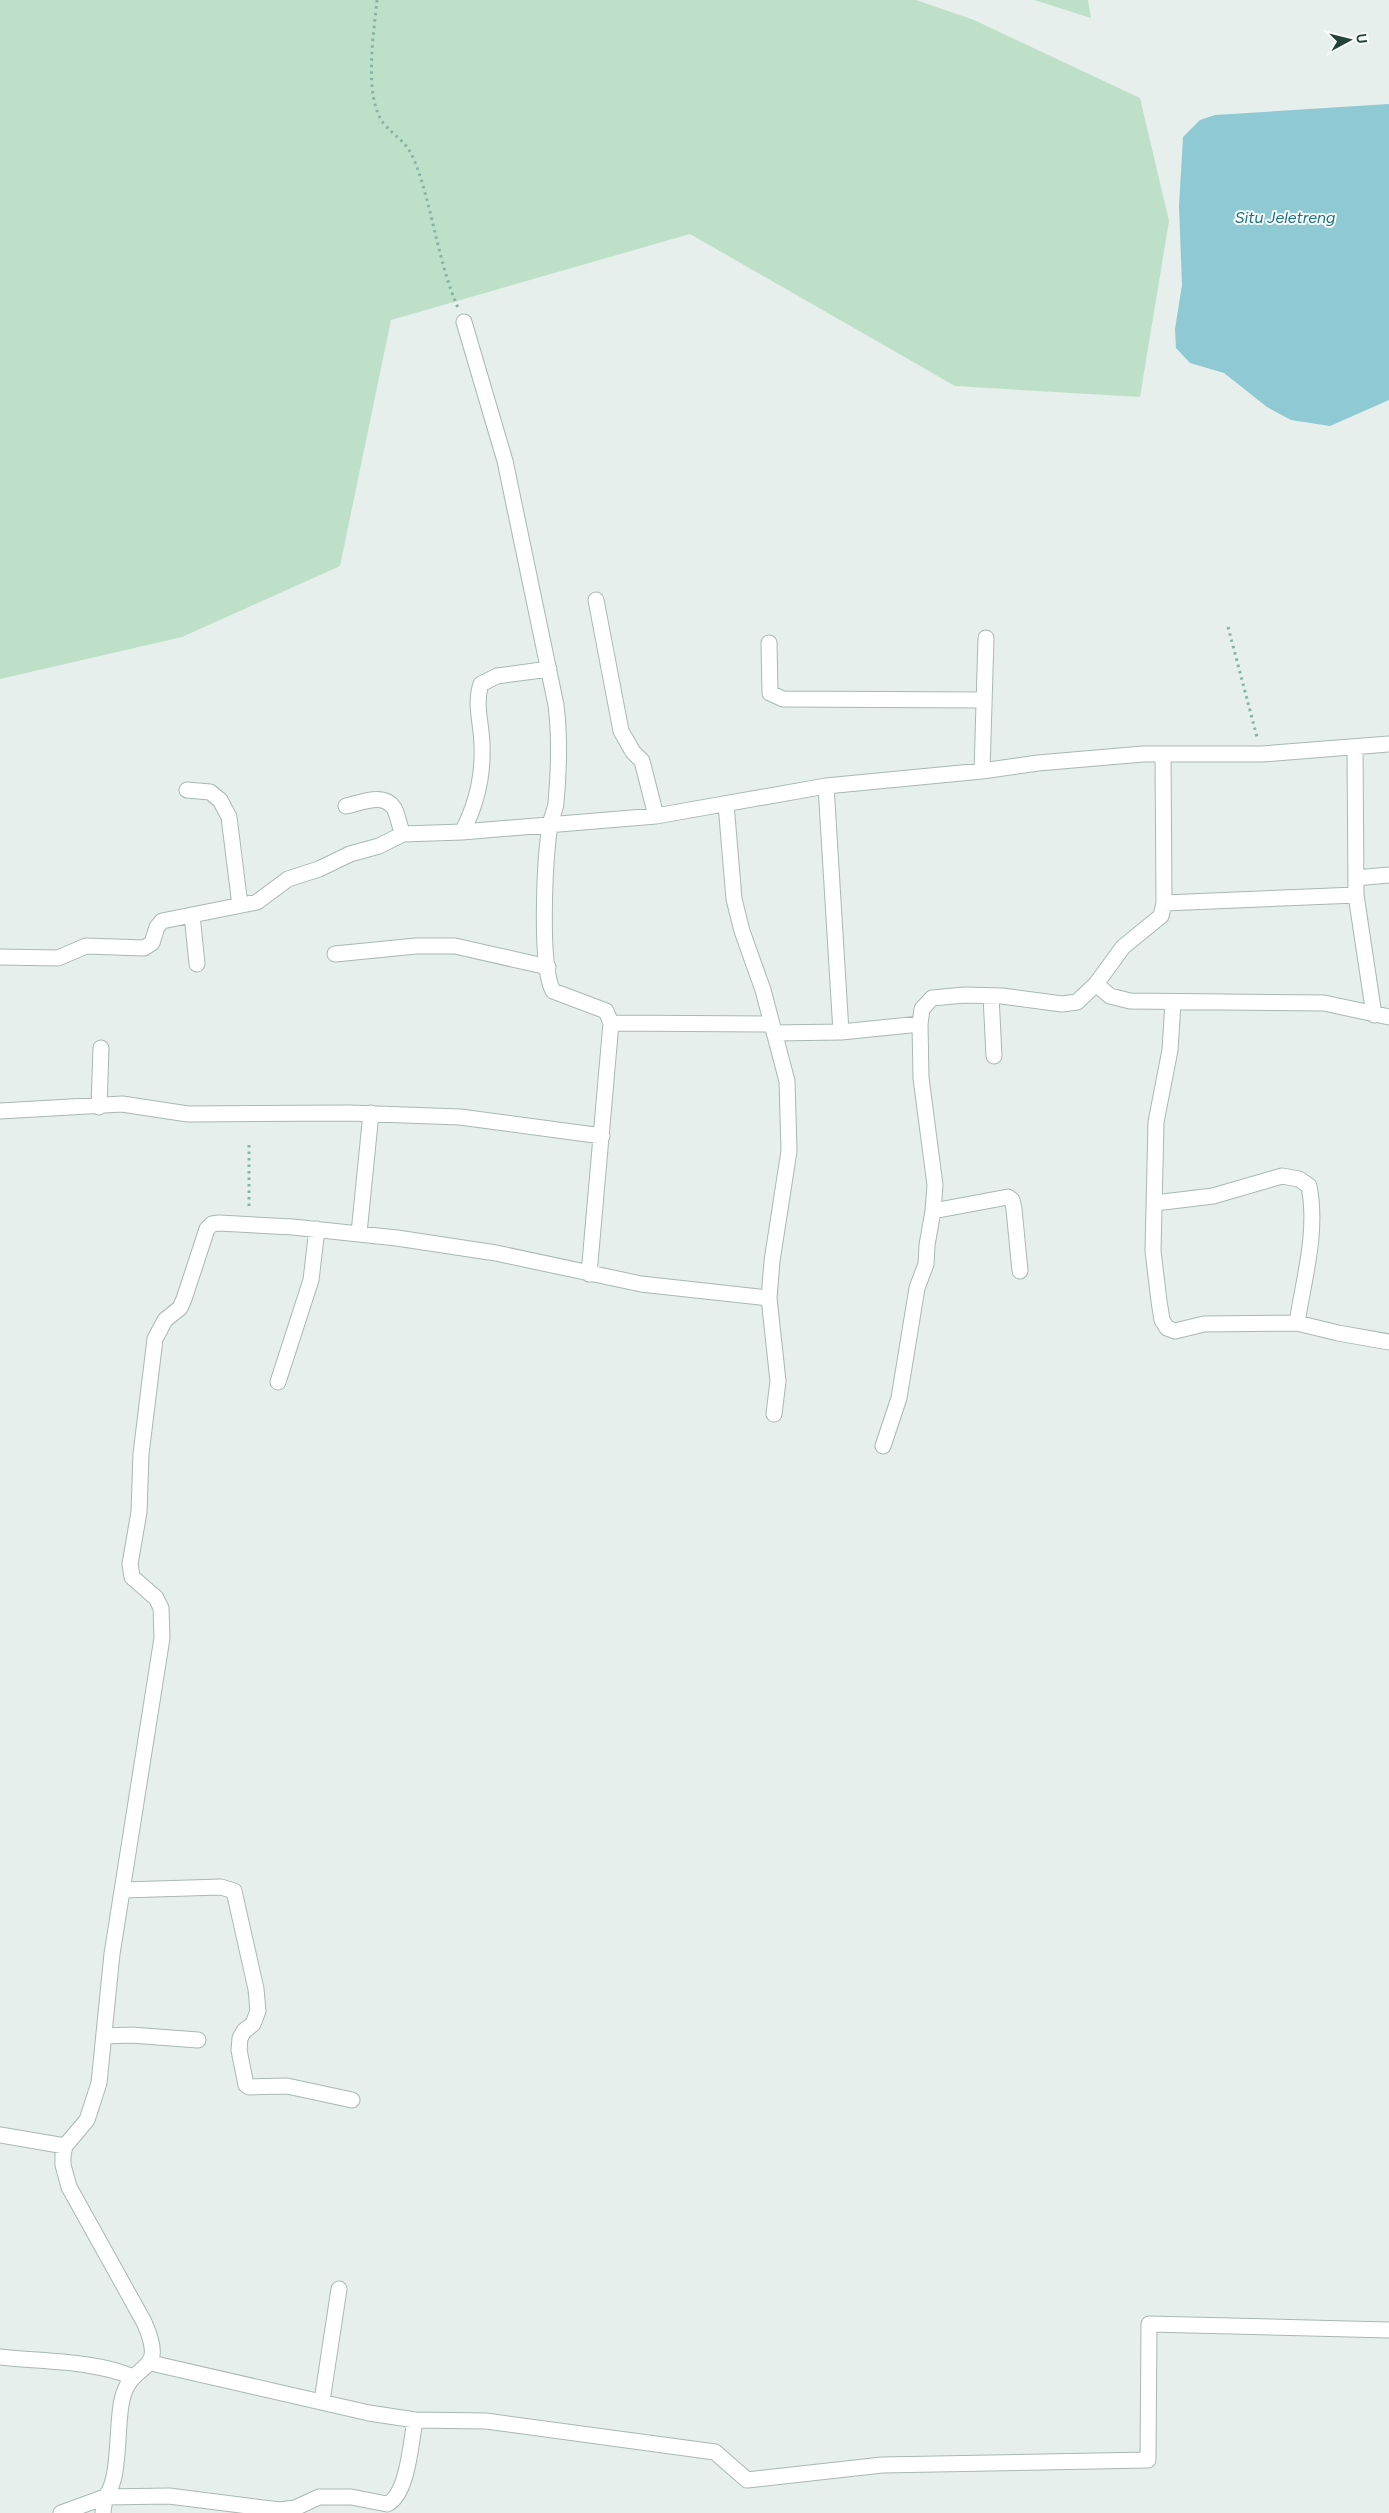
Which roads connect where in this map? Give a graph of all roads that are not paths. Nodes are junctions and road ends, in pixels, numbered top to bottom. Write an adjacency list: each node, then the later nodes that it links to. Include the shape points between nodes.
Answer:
1 (464, 322): 5 (street, via 505,461)
2 (596, 600): 15 (street, via 621,731 642,761)
3 (986, 638): 6 (street)
4 (769, 643): 6 (street, via 770,693 783,699)
5 (549, 669): 16 (street, via 559,732 556,806); 17 (street, via 497,676 481,684 478,697 482,747 479,784 471,815)
6 (984, 700): 10 (street)
7 (1389, 744): 8 (street)
8 (1355, 747): 9 (street, via 1262,754); 20 (street)
9 (1164, 754): 10 (street, via 1038,763); 22 (street)
10 (982, 771): 11 (street)
11 (826, 786): 13 (street); 36 (street)
12 (187, 790): 23 (street, via 210,792 227,811)
13 (726, 804): 15 (street); 35 (street, via 734,899)
14 (346, 806): 18 (street, via 379,799 388,802 395,809)
15 (656, 816): 16 (street)
16 (550, 824): 17 (street); 28 (street, via 545,885)
17 (462, 832): 18 (street)
18 (402, 834): 23 (street, via 379,846 288,879 258,902)
19 (1389, 874): 20 (street)
20 (1356, 878): 21 (street)
21 (1356, 894): 22 (street); 32 (street)
22 (1164, 903): 29 (street, via 1161,916 1123,947)
23 (240, 905): 24 (street)
24 (192, 915): 26 (street, via 162,921 152,942 144,948 86,946 58,958); 27 (street)
25 (335, 954): 28 (street, via 416,946 455,946)
26 (0, 958)
27 (197, 964)
28 (548, 967): 33 (street, via 549,983 554,991 606,1011)
29 (1096, 984): 30 (street, via 1086,996 1071,1003); 31 (street, via 1110,996 1130,1001)
30 (991, 996): 34 (street, via 932,998 922,1009); 38 (street)
31 (1173, 1003): 32 (street, via 1324,1003); 43 (street, via 1170,1050 1156,1122)
32 (1382, 1016)
33 (611, 1023): 35 (street); 42 (street)
34 (920, 1024): 36 (street); 44 (street, via 921,1086 935,1185)
35 (773, 1029): 36 (street); 49 (street, via 786,1081 789,1151)
36 (841, 1032)
37 (102, 1048): 39 (street)
38 (994, 1056)
39 (99, 1106): 40 (street); 41 (street, via 122,1104 188,1114)
40 (0, 1111)
41 (371, 1114): 42 (street, via 460,1117); 46 (street)
42 (602, 1136): 48 (street)
43 (1155, 1203): 50 (street, via 1153,1251 1162,1320 1167,1328 1174,1332 1204,1324); 50 (street, via 1213,1196 1282,1176 1300,1179 1309,1186 1312,1241)
44 (933, 1211): 47 (street, via 1008,1197 1014,1209); 54 (street, via 900,1398)
45 (317, 1229): 46 (street); 52 (street, via 312,1280); 55 (street, via 212,1224 207,1229 180,1308 165,1320 155,1339 141,1454 139,1512 130,1569 136,1582 156,1598 161,1608 162,1638)
46 (359, 1233): 48 (street, via 496,1253)
47 (1020, 1271)
48 (589, 1274): 49 (street, via 651,1285)
49 (769, 1298): 53 (street, via 778,1381)
50 (1297, 1323): 51 (street)
51 (1389, 1342)
52 (278, 1382)
53 (774, 1414)
54 (883, 1446)
55 (123, 1890): 56 (street, via 112,1954); 58 (street, via 221,1887 234,1891 256,1989 258,2012 253,2024 240,2038 239,2050 246,2084 287,2086)
56 (105, 2036): 57 (street); 60 (street, via 94,2105 82,2129)
57 (198, 2040)
58 (352, 2100)
59 (0, 2135): 60 (street)
60 (65, 2146): 64 (street, via 63,2165 69,2187 144,2322 154,2346)
61 (339, 2289): 66 (street)
62 (1389, 2330): 67 (street, via 1149,2324 1148,2460 882,2465 747,2480 715,2452 486,2421)
63 (0, 2357): 65 (street, via 95,2365)
64 (151, 2363): 65 (street); 66 (street)
65 (133, 2377): 68 (street, via 126,2384 122,2397 115,2475)
66 (322, 2401): 67 (street)
67 (415, 2420): 68 (street, via 402,2484 387,2504 340,2496 319,2498 280,2510 169,2496)
68 (105, 2497): 69 (street); 70 (street)
69 (61, 2513)
70 (103, 2513)

